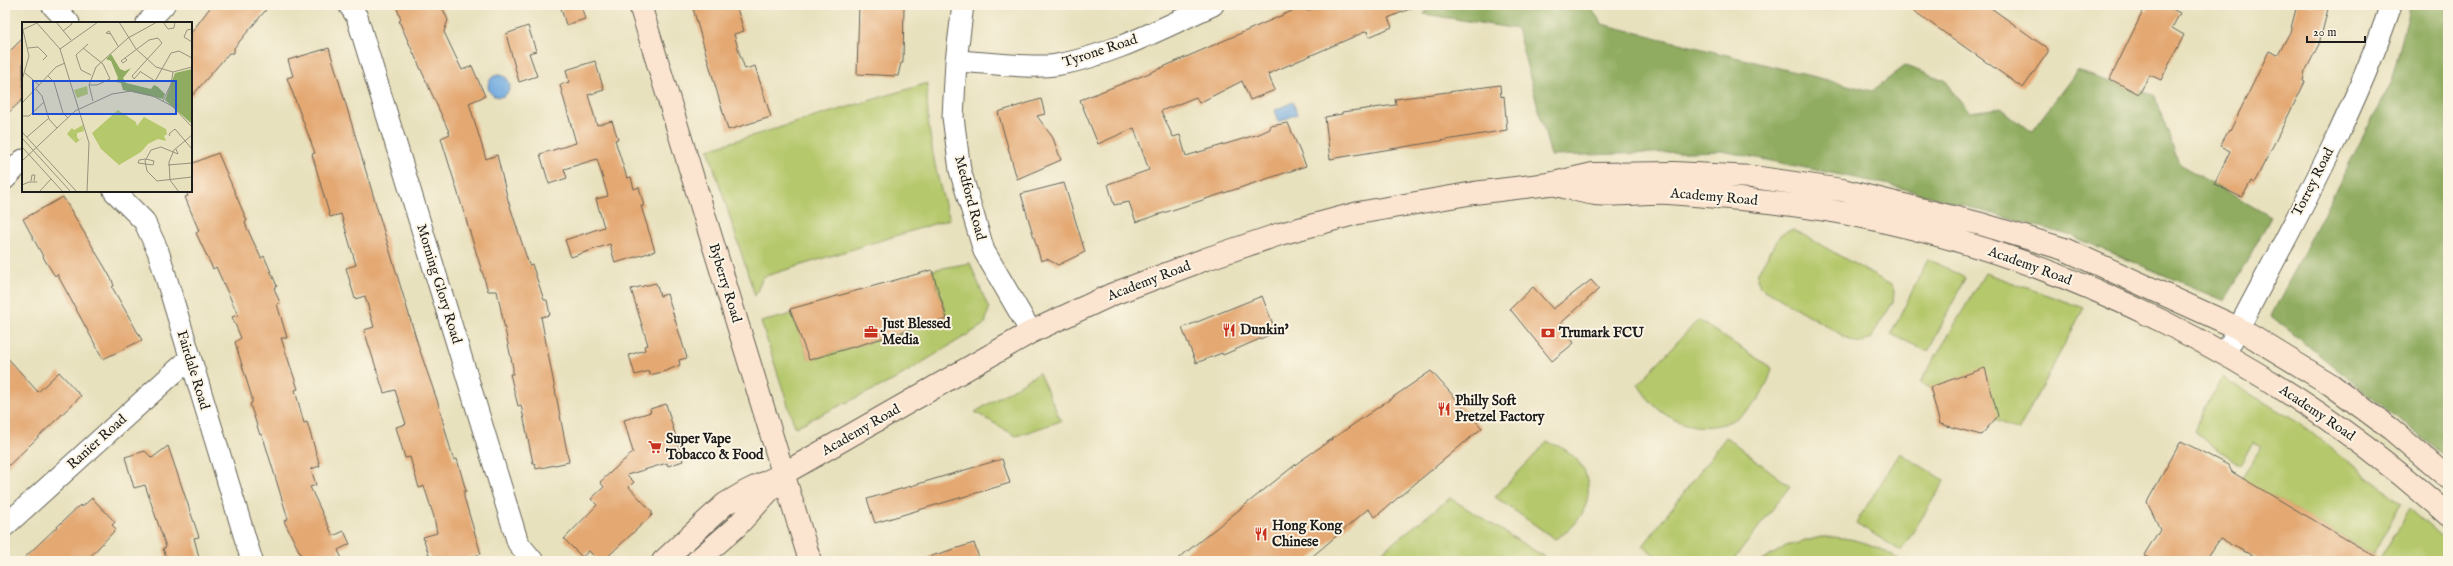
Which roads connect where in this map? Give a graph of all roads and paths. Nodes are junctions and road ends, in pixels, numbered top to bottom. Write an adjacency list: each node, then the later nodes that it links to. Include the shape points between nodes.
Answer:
1 (52, 5): 8 (street)
2 (164, 5): 9 (street)
3 (349, 5): 24 (street, Morning Glory Road, via 357,17 518,542)
4 (640, 5): 19 (main road, Byberry Road)
5 (963, 5): 10 (street, Medford Road)
6 (1213, 5): 10 (street, Tyrone Road, via 1127,44 1090,57 1055,65)
7 (2391, 5): 15 (street, Torrey Road, via 2378,46 2350,110)
8 (68, 22)
9 (148, 22)
10 (956, 60): 16 (street, Medford Road, via 953,117 960,170 984,251)
11 (22, 161): 12 (street)
12 (5, 179)
13 (1549, 184): 15 (main road, Academy Road, via 1593,174 1674,173 1753,177 1842,190 1981,224 2064,249); 16 (main road, Academy Road, via 1474,193 1358,213 1280,234 1114,294); 17 (main road, Academy Road, via 1595,194 1664,193 1749,199 1838,212 1932,234 1998,254 2098,291)
14 (115, 192): 18 (street, Fairdale Road, via 144,221 158,251)
15 (2238, 328): 17 (street, Torrey Road); 20 (main road, Academy Road, via 2336,389 2391,429)
16 (1031, 332): 19 (main road, Academy Road)
17 (2225, 354): 21 (main road, Academy Road, via 2318,412 2403,474)
18 (189, 358): 22 (street, Ranier Road); 23 (street, Fairdale Road)
19 (783, 474): 25 (main road, Academy Road, via 725,504); 26 (main road, Academy Road, via 736,527); 27 (main road, Byberry Road)
20 (2448, 478)
21 (2448, 515)
22 (5, 526)
23 (252, 561)
24 (533, 561)
25 (663, 561)
26 (697, 561)
27 (810, 561)

